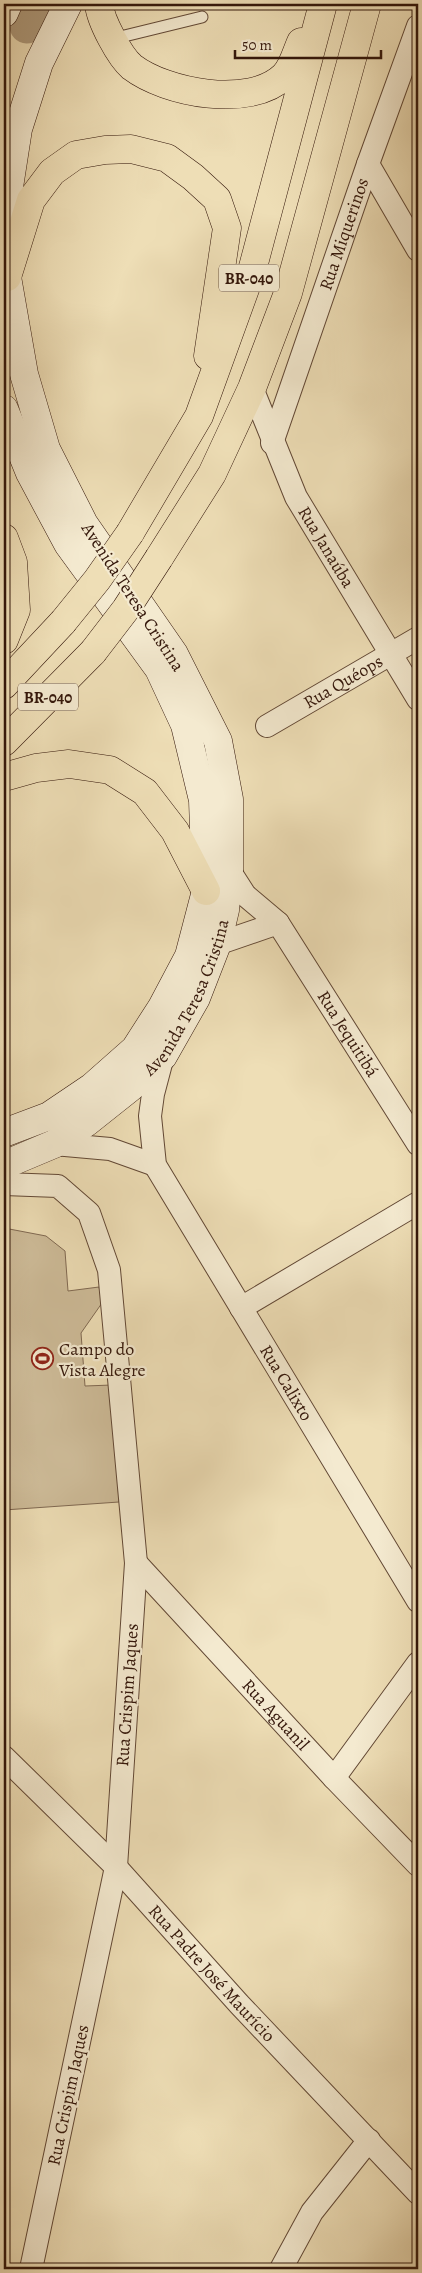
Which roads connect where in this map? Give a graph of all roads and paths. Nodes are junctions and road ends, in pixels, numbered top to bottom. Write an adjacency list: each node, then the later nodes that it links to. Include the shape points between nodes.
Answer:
1 (8, 4): 7 (main road)
2 (68, 4): 13 (main road, Avenida Teresa Cristina, via 39,63 18,129 9,187)
3 (99, 4): 10 (highway)
4 (318, 4): 10 (highway, via 283,77 246,93 223,96 202,93 146,77 130,66)
5 (323, 4): 16 (highway, BR-040, via 253,267)
6 (368, 4): 14 (highway, BR-040, via 288,294)
7 (4, 13)
8 (202, 17): 10 (lane)
9 (418, 26): 11 (street, Rua Miquerinos)
10 (112, 39)
11 (368, 164): 12 (street); 17 (street, Rua Miquerinos)
12 (418, 250)
13 (6, 277): 16 (highway, via 31,200 52,172 76,155 105,150 131,149 167,158 217,199 227,228); 27 (main road, Avenida Teresa Cristina, via 24,374 46,449 84,524 174,654 218,741 229,799)
14 (252, 388): 17 (street, Rua Janaúba); 25 (highway, BR-040, bridge, via 212,474 126,609 93,652)
15 (4, 409): 28 (main road, Avenida Teresa Cristina, via 30,473 68,544 159,669 185,724 203,800)
16 (199, 416): 22 (highway, BR-040, bridge, via 130,533 97,580 64,622)
17 (272, 443): 21 (street, Rua Janaúba, via 296,497)
18 (4, 538): 20 (highway, via 13,562 16,610)
19 (418, 638): 21 (street, Rua Quéops)
20 (4, 640)
21 (392, 654): 23 (street, Rua Janaúba); 24 (street, Rua Quéops)
22 (4, 685)
23 (418, 699)
24 (267, 726)
25 (4, 742)
26 (4, 777): 28 (highway, via 60,765 110,770 145,792 175,831)
27 (229, 870): 29 (street, Rua Jequitibá, via 245,895); 30 (main road, Avenida Teresa Cristina)
28 (206, 891): 32 (main road, Avenida Teresa Cristina, via 189,956 135,1049 92,1087 49,1116)
29 (278, 922): 30 (street); 34 (street, Rua Jequitibá)
30 (218, 944): 31 (main road, Avenida Teresa Cristina, via 196,998)
31 (163, 1056): 33 (main road, Avenida Teresa Cristina, via 88,1122); 36 (street, Rua Calixto, via 150,1116)
32 (4, 1133)
33 (54, 1144): 35 (main road, Avenida Teresa Cristina); 36 (street, via 110,1149)
34 (418, 1144)
35 (4, 1164)
36 (155, 1165): 39 (street, Rua Calixto)
37 (4, 1184): 40 (street, Rua Crispim Jaques, via 58,1186 90,1213 109,1270)
38 (418, 1203): 39 (street)
39 (241, 1308): 41 (street, Rua Calixto)
40 (136, 1563): 44 (street, Rua Aguanil); 46 (street, Rua Crispim Jaques)
41 (418, 1601)
42 (418, 1663): 44 (street)
43 (4, 1757): 46 (street, Rua Padre José Maurício)
44 (334, 1778): 45 (street, Rua Aguanil)
45 (418, 1865)
46 (116, 1867): 47 (street, Rua Padre José Maurício, via 239,2004); 49 (street, Rua Crispim Jaques)
47 (369, 2140): 48 (street, Rua Padre José Maurício); 50 (street, via 312,2212)
48 (418, 2193)
49 (31, 2269)
50 (281, 2269)

